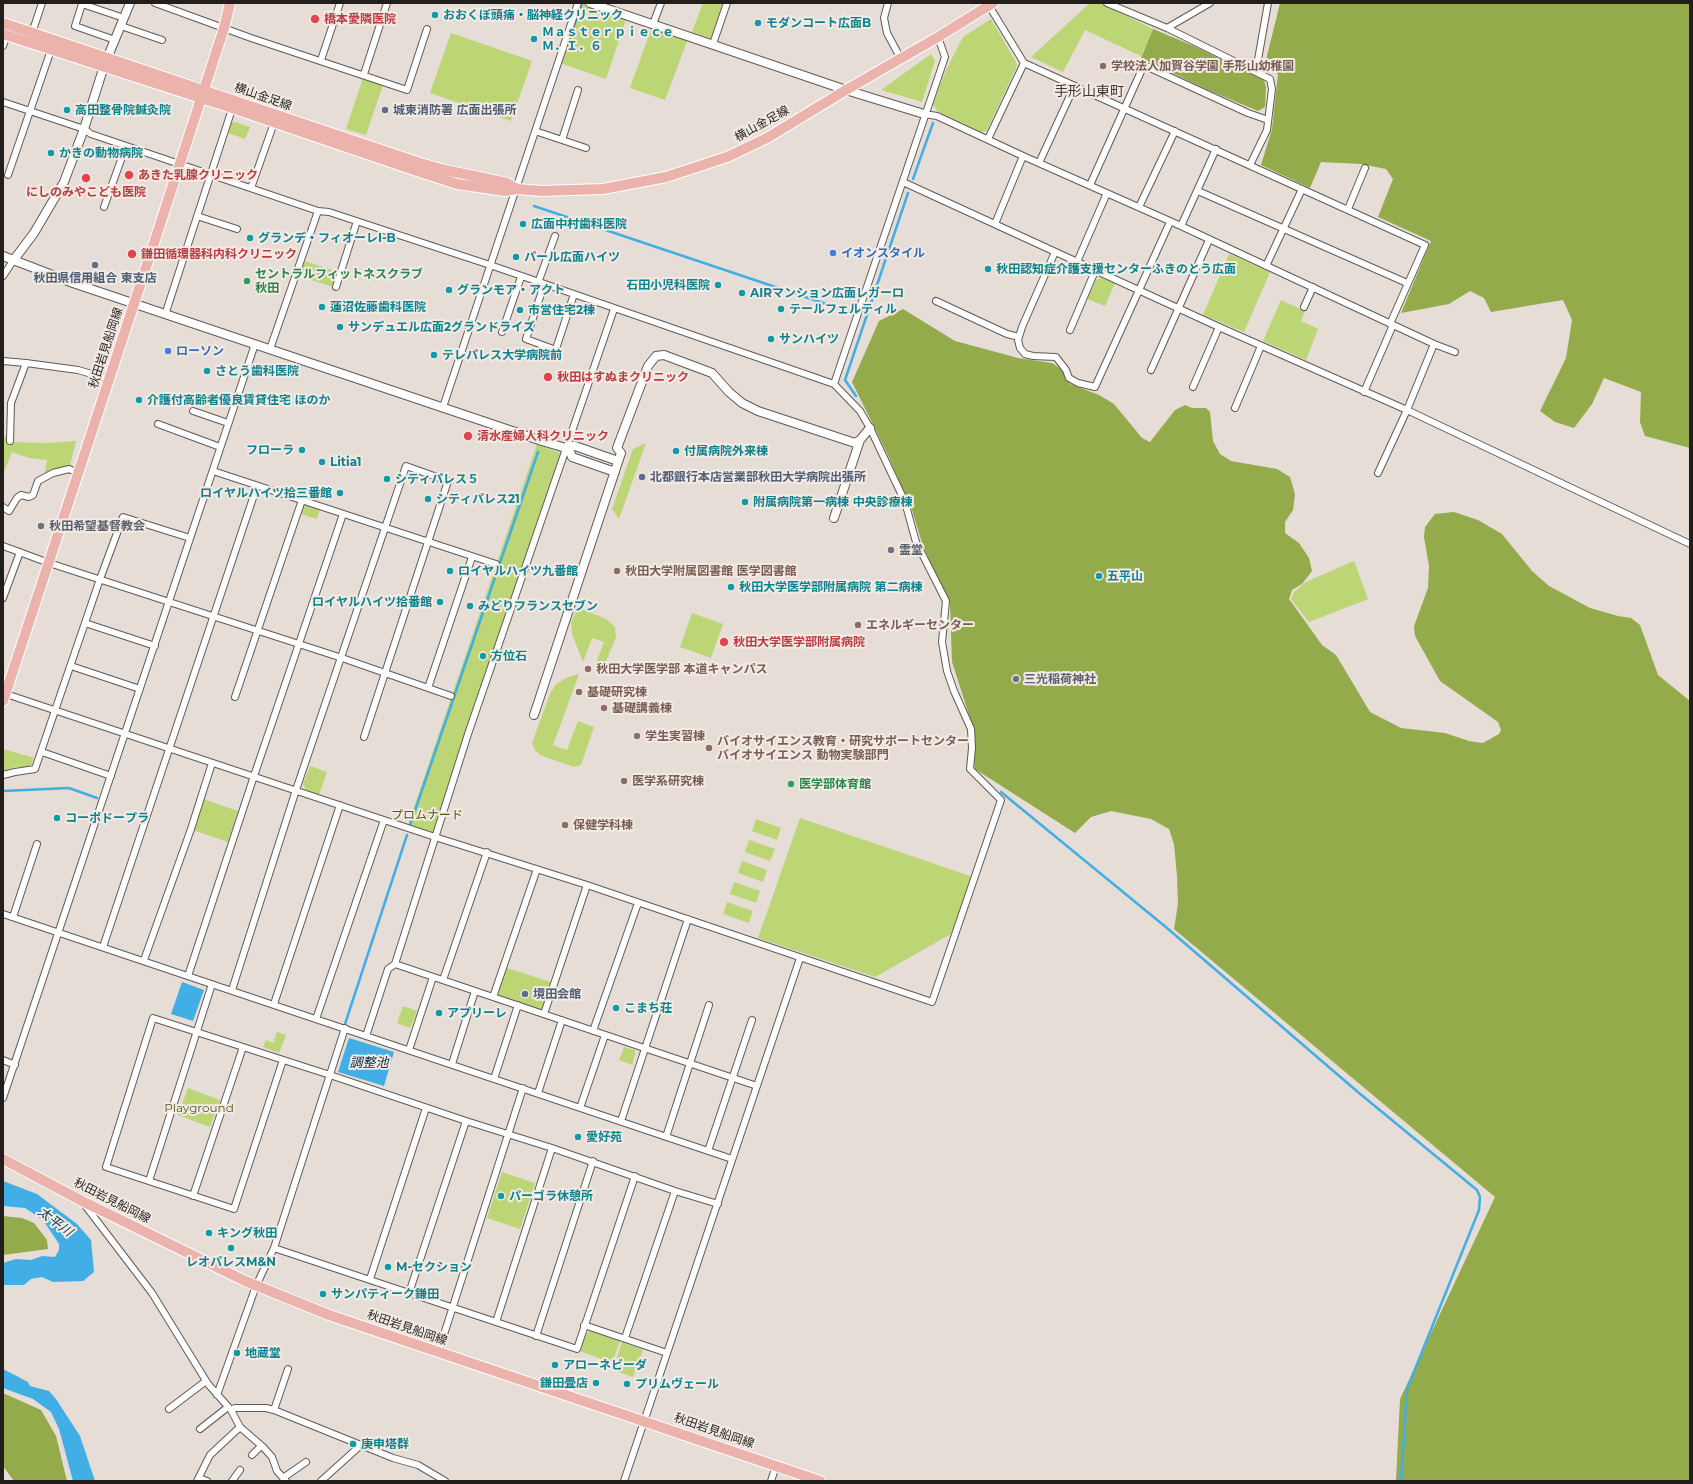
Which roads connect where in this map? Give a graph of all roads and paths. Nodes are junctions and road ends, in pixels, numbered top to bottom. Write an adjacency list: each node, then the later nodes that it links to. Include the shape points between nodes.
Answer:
1 (42, 3): 24 (street)
2 (130, 3): 17 (street)
3 (155, 3): 19 (street)
4 (230, 3): 19 (main road, 秋田岩見船岡線)
5 (340, 3): 31 (street)
6 (387, 3): 35 (street)
7 (578, 3): 49 (street)
8 (590, 3): 18 (street)
9 (661, 3): 18 (street)
10 (727, 3): 27 (street)
11 (888, 3): 30 (street, via 884,18 887,33)
12 (1109, 3): 21 (street)
13 (1210, 3): 21 (street)
14 (1268, 3): 34 (street)
15 (990, 4): 23 (main road, 横山金足線); 33 (street)
16 (3, 22): 24 (main road, 横山金足線)
17 (122, 22): 25 (street); 25 (street, via 82,4 75,26); 26 (street)
18 (653, 24): 27 (street)
19 (224, 28): 31 (street); 39 (main road, 秋田岩見船岡線)
20 (428, 28): 35 (street, via 407,90)
21 (1167, 28): 34 (street)
22 (5, 35): 24 (main road, 横山金足線); 28 (street)
23 (938, 37): 30 (main road, 横山金足線); 44 (street, via 944,56)
24 (31, 38): 29 (main road, 横山金足線); 32 (main road, 横山金足線)
25 (115, 40): 32 (street)
26 (162, 40)
27 (714, 44): 38 (street)
28 (3, 46)
29 (51, 50): 32 (main road, 横山金足線); 43 (street)
30 (901, 59): 38 (main road, 横山金足線)
31 (321, 60): 35 (street)
32 (106, 62): 39 (main road, 横山金足線); 47 (street)
33 (1024, 63): 36 (street); 50 (street)
34 (1256, 71): 46 (street, via 1270,79 1272,90)
35 (364, 74)
36 (1074, 87): 42 (street); 56 (street)
37 (578, 90): 51 (street)
38 (846, 90): 44 (street); 65 (main road, 横山金足線, via 767,138 727,157 690,170 603,189)
39 (201, 94): 41 (main road, 横山金足線); 57 (main road, 秋田岩見船岡線)
40 (3, 102): 43 (street)
41 (234, 104): 45 (main road, 横山金足線); 61 (street)
42 (1124, 108): 46 (street, via 1143,67 1148,67); 48 (street); 63 (street)
43 (30, 111): 47 (street); 60 (street)
44 (924, 114): 50 (street, via 938,116); 62 (street)
45 (275, 118): 64 (street); 65 (main road, 横山金足線, via 440,179 506,191)
46 (1268, 120): 58 (street, via 1267,130)
47 (84, 129): 52 (street, via 91,134); 84 (street, via 64,182 34,233)
48 (1175, 131): 54 (street); 70 (street)
49 (536, 132): 51 (street); 65 (street)
50 (988, 139): 55 (street)
51 (562, 140): 53 (street)
52 (126, 146): 57 (street); 69 (street)
53 (586, 148)
54 (1216, 149): 58 (street); 67 (street)
55 (1023, 156): 56 (street); 76 (street)
56 (1039, 163): 63 (street)
57 (179, 164): 61 (street); 99 (main road, 秋田岩見船岡線)
58 (1250, 165): 66 (street)
59 (1365, 168): 71 (street)
60 (8, 175)
61 (211, 175): 64 (street); 73 (street)
62 (903, 182): 76 (street); 120 (street)
63 (1090, 185): 68 (street)
64 (251, 188): 72 (street)
65 (517, 189): 86 (street)
66 (1302, 189): 71 (street); 78 (street)
67 (1198, 191): 77 (street); 78 (street)
68 (1107, 193): 70 (street); 85 (street)
69 (104, 207)
70 (1139, 207): 75 (street)
71 (1348, 209): 92 (street, via 1425,245)
72 (318, 210): 74 (street); 112 (street)
73 (197, 216): 79 (street); 103 (street)
74 (357, 221): 86 (street); 94 (street)
75 (1170, 222): 77 (street); 96 (street)
76 (994, 224): 82 (street)
77 (1181, 226): 81 (street)
78 (1284, 228): 87 (street); 92 (street)
79 (238, 229)
80 (555, 236): 91 (street)
81 (1209, 240): 87 (street); 102 (street)
82 (1055, 252): 85 (street); 108 (street)
83 (3, 256): 84 (street)
84 (13, 261): 89 (street); 99 (street)
85 (1077, 262): 88 (street)
86 (490, 266): 90 (street); 123 (street)
87 (1266, 266): 95 (street)
88 (1095, 271): 96 (street); 106 (street)
89 (3, 276)
90 (521, 277): 91 (street); 107 (street)
91 (538, 283): 93 (street)
92 (1407, 284): 104 (street)
93 (544, 285): 97 (street); 113 (street, via 526,339)
94 (336, 287)
95 (1312, 287): 100 (street); 104 (street)
96 (1138, 290): 102 (street); 108 (street, via 1095,387 1069,378 1056,357 1025,354 1020,348)
97 (574, 294): 101 (street); 113 (street)
98 (936, 301): 108 (street)
99 (134, 304): 103 (street); 119 (main road, 秋田岩見船岡線)
100 (1304, 306)
101 (614, 309): 120 (street); 133 (street)
102 (1179, 309): 105 (street); 118 (street)
103 (165, 315): 109 (street)
104 (1391, 325): 110 (street); 122 (street)
105 (1219, 327): 111 (street); 121 (street)
106 (1070, 330)
107 (502, 332)
108 (1019, 338)
109 (255, 344): 112 (street); 127 (street)
110 (1434, 344): 114 (street); 125 (street)
111 (1261, 346): 122 (street); 124 (street)
112 (270, 349): 123 (street)
113 (556, 350): 115 (street)
114 (1455, 352)
115 (553, 358)
116 (3, 361): 117 (street)
117 (26, 362): 119 (street, via 78,370); 131 (street, via 11,403)
118 (1151, 370)
119 (109, 379): 137 (main road, 秋田岩見船岡線)
120 (834, 384): 129 (street, via 860,411)
121 (1193, 387)
122 (1364, 392): 125 (street)
123 (444, 407): 133 (street)
124 (1235, 408)
125 (1407, 410): 138 (street); 149 (street)
126 (192, 411): 127 (street)
127 (228, 423): 132 (street)
128 (158, 424): 132 (street)
129 (870, 428): 130 (street); 195 (street, via 905,502 916,542 946,601 942,642 947,671 971,729 970,768 1001,800 932,1002)
130 (860, 440): 134 (street, via 855,443 758,411 738,400 712,373 664,355 656,356 648,366 618,448); 145 (street)
131 (10, 441)
132 (220, 447): 135 (street)
133 (568, 448): 134 (street, via 575,446); 136 (street, via 572,457); 184 (street, via 468,734)
134 (618, 461): 136 (street)
135 (213, 471): 139 (street); 147 (street)
136 (615, 472): 172 (street)
137 (78, 473): 142 (street, via 69,469 64,470 38,481 33,494 29,497 21,495); 153 (main road, 秋田岩見船岡線)
138 (1378, 473)
139 (257, 486): 140 (street); 158 (street)
140 (302, 500): 143 (street); 160 (street)
141 (3, 507): 142 (street)
142 (9, 511): 144 (street)
143 (343, 514): 146 (street); 161 (street)
144 (3, 516)
145 (834, 518)
146 (386, 528): 148 (street); 148 (street, via 406,466 448,481); 163 (street)
147 (190, 538): 155 (street, via 123,517); 157 (street)
148 (429, 543): 152 (street); 165 (street)
149 (1690, 544)
150 (3, 546): 151 (street)
151 (20, 552): 153 (street); 156 (street)
152 (472, 557): 154 (street); 166 (street)
153 (49, 563): 155 (street); 168 (main road, 秋田岩見船岡線)
154 (496, 564)
155 (100, 579): 157 (street); 159 (street)
156 (3, 598)
157 (169, 602): 158 (street); 162 (street)
158 (214, 617): 160 (street); 175 (street)
159 (85, 623): 162 (street); 164 (street)
160 (257, 632): 161 (street); 170 (street)
161 (300, 645): 163 (street); 180 (street)
162 (155, 646): 167 (street)
163 (342, 658): 165 (street); 181 (street)
164 (71, 666): 167 (street); 171 (street)
165 (385, 674): 166 (street); 174 (street)
166 (428, 688): 169 (street)
167 (140, 689): 173 (street)
168 (4, 696): 171 (street)
169 (451, 696)
170 (235, 697)
171 (56, 711): 173 (street); 176 (street)
172 (534, 715)
173 (125, 734): 175 (street); 179 (street)
174 (364, 737)
175 (169, 748): 177 (street); 194 (street)
176 (42, 752): 178 (street, via 35,769); 179 (street)
177 (212, 762): 180 (street); 196 (street)
178 (3, 775)
179 (111, 776): 193 (street)
180 (254, 776): 181 (street); 198 (street)
181 (296, 790): 182 (street); 202 (street)
182 (340, 805): 183 (street); 205 (street)
183 (384, 820): 184 (street); 209 (street)
184 (435, 837): 186 (street); 197 (street)
185 (37, 844): 191 (street)
186 (487, 852): 187 (street); 200 (street)
187 (538, 869): 188 (street); 204 (street)
188 (587, 885): 189 (street); 208 (street)
189 (638, 903): 192 (street); 213 (street)
190 (3, 914): 191 (street)
191 (13, 917): 193 (street)
192 (688, 919): 195 (street); 218 (street)
193 (59, 932): 194 (street); 224 (street)
194 (103, 947): 196 (street)
195 (800, 958): 228 (street)
196 (144, 960): 198 (street)
197 (395, 964): 199 (street); 216 (street, via 388,969)
198 (188, 976): 201 (street)
199 (433, 977): 200 (street); 219 (street)
200 (443, 980): 203 (street)
201 (212, 984): 202 (street); 214 (street)
202 (232, 990): 205 (street)
203 (475, 991): 204 (street); 223 (street)
204 (493, 997): 206 (street)
205 (274, 1004): 209 (street)
206 (518, 1005): 208 (street); 227 (street)
207 (709, 1005): 222 (street)
208 (544, 1014): 210 (street)
209 (316, 1018): 212 (street)
210 (562, 1020): 213 (street); 230 (street)
211 (752, 1020): 226 (street)
212 (345, 1028): 216 (street); 225 (street)
213 (593, 1031): 215 (street)
214 (197, 1032): 217 (street); 244 (street); 244 (street, via 153,1018 106,1167)
215 (605, 1034): 218 (street); 233 (street)
216 (366, 1036): 219 (street)
217 (243, 1047): 221 (street); 246 (street)
218 (644, 1048): 222 (street); 235 (street)
219 (409, 1050): 223 (street)
220 (3, 1060): 224 (street)
221 (283, 1060): 225 (street); 246 (street, via 234,1209)
222 (690, 1063): 226 (street); 237 (street)
223 (452, 1064): 227 (street)
224 (15, 1065): 231 (street)
225 (330, 1075): 232 (street); 249 (street)
226 (732, 1077): 228 (street); 239 (street)
227 (494, 1079): 229 (street)
228 (757, 1086): 241 (street)
229 (523, 1088): 230 (street); 236 (street)
230 (538, 1094): 233 (street)
231 (3, 1098)
232 (426, 1108): 234 (street); 250 (street)
233 (580, 1108): 235 (street)
234 (466, 1121): 236 (street); 252 (street)
235 (621, 1121): 237 (street)
236 (508, 1134): 238 (street); 253 (street)
237 (666, 1137): 239 (street)
238 (552, 1148): 242 (street); 254 (street)
239 (708, 1151): 241 (street)
240 (3, 1159): 247 (main road, 秋田岩見船岡線)
241 (732, 1159): 248 (street)
242 (593, 1161): 243 (street); 256 (street)
243 (635, 1176): 245 (street); 255 (street)
244 (149, 1181): 246 (street)
245 (675, 1191): 248 (street); 257 (street)
246 (193, 1196)
247 (82, 1201): 251 (main road, 秋田岩見船岡線); 261 (street, via 152,1293)
248 (718, 1204): 259 (street)
249 (274, 1248): 250 (street); 251 (street)
250 (370, 1279): 252 (street)
251 (256, 1286): 258 (main road, 秋田岩見船岡線); 262 (street)
252 (409, 1293): 253 (street)
253 (452, 1308): 254 (street); 258 (street)
254 (496, 1322): 256 (street)
255 (584, 1325): 256 (street, via 576,1349); 257 (street)
256 (536, 1336)
257 (625, 1338): 259 (street)
258 (438, 1353): 266 (main road, 秋田岩見船岡線)
259 (667, 1353): 266 (street)
260 (288, 1369): 265 (street)
261 (206, 1381): 262 (street); 263 (street)
262 (217, 1395): 264 (street)
263 (169, 1409)
264 (229, 1409): 265 (street); 267 (street); 268 (street)
265 (274, 1410): 269 (street)
266 (644, 1421): 273 (main road, 秋田岩見船岡線); 282 (street)
267 (240, 1427): 270 (street); 275 (street, via 210,1455)
268 (200, 1429)
269 (361, 1444): 280 (street); 281 (street, via 393,1458 418,1465)
270 (261, 1446): 271 (street); 276 (street, via 272,1458)
271 (252, 1455)
272 (306, 1462): 276 (street)
273 (776, 1466): 277 (main road, 秋田岩見船岡線); 283 (street)
274 (240, 1470): 279 (street)
275 (198, 1479): 278 (street)
276 (284, 1480)
277 (814, 1480)
278 (207, 1481)
279 (232, 1481)
280 (321, 1481)
281 (445, 1481)
282 (624, 1481)
283 (771, 1481)

